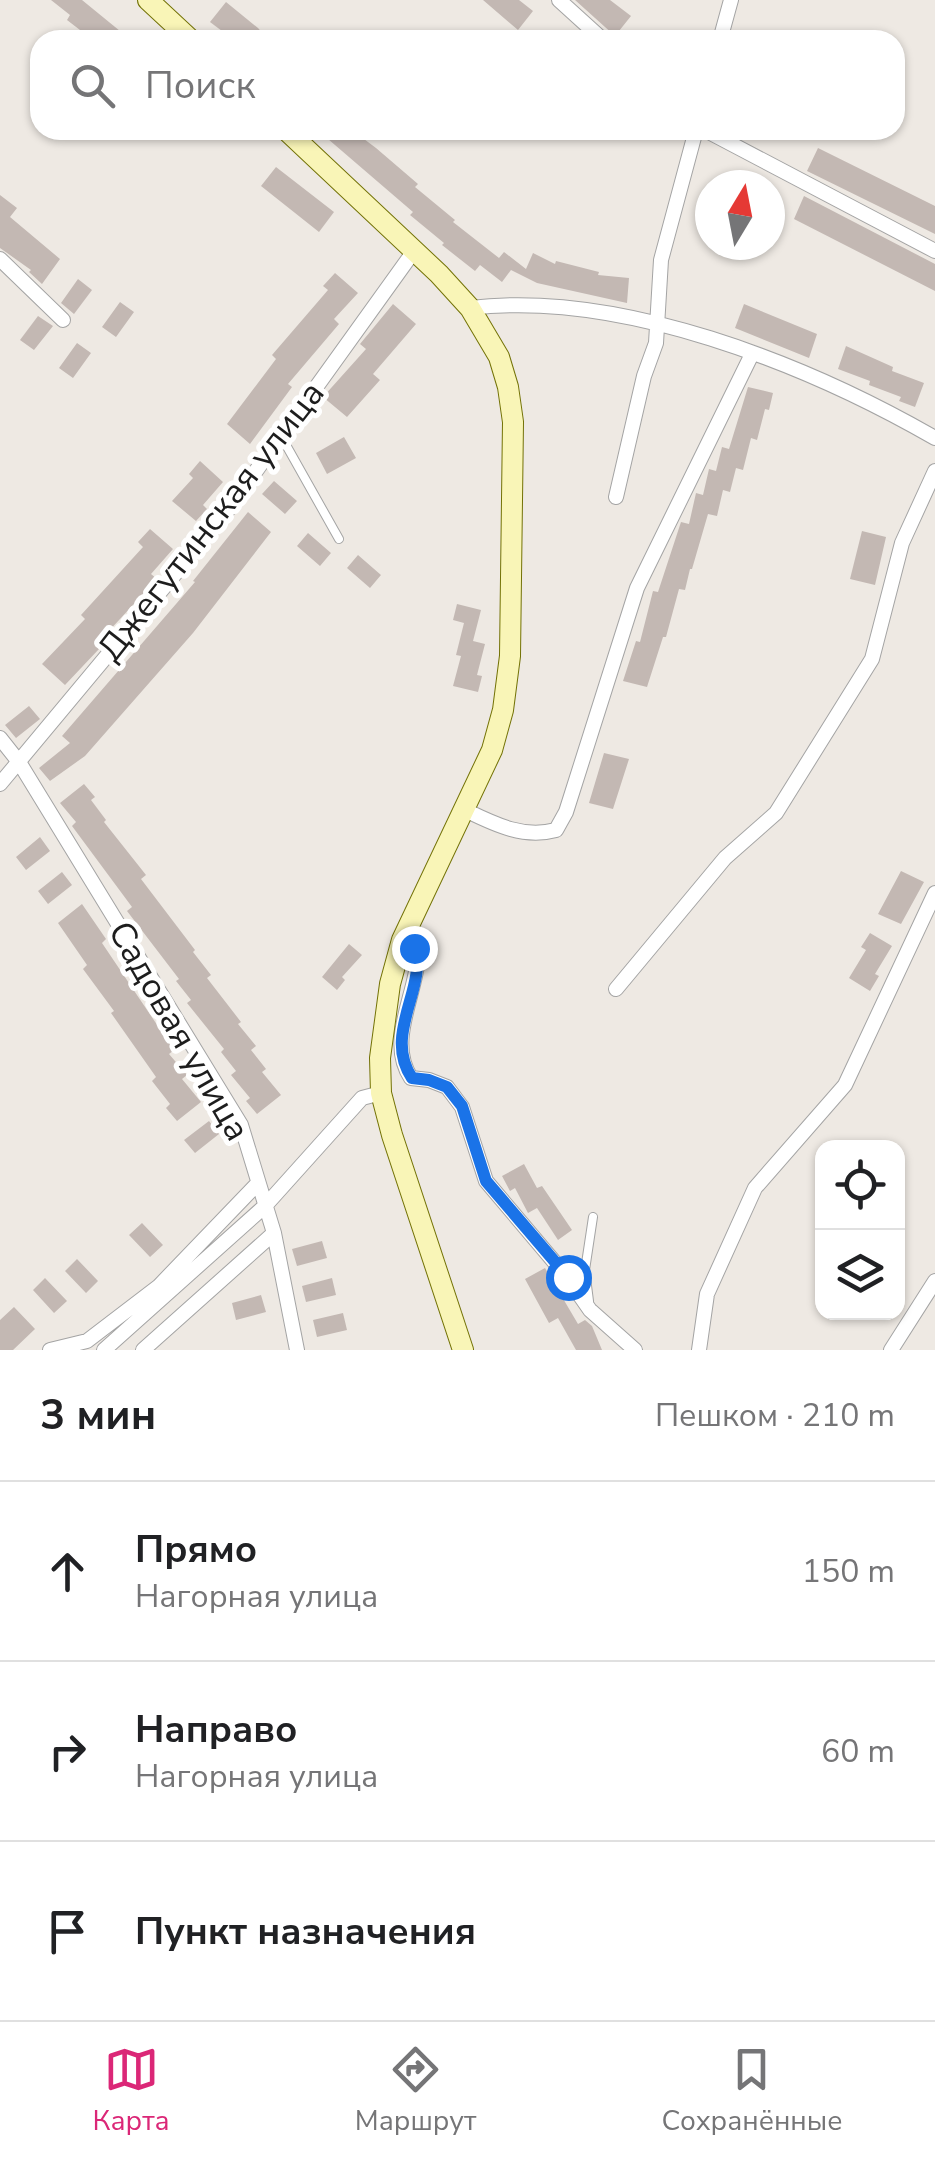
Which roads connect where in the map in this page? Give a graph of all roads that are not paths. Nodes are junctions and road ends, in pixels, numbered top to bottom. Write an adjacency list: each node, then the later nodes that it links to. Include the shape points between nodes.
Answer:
1 (148, 0): 4 (main road)
2 (559, 0): 5 (street)
3 (731, 0): 6 (street)
4 (180, 30)
5 (592, 30)
6 (723, 30)
7 (297, 140): 10 (main road)
8 (693, 140): 15 (street, via 661,260)
9 (724, 140): 11 (street)
10 (414, 251): 13 (main road); 17 (street, Джегутинская улица)
11 (935, 251)
12 (2, 267): 14 (street)
13 (470, 308): 15 (street, via 522,305); 25 (main road, via 499,357 513,422 510,656 492,750)
14 (64, 320)
15 (655, 321): 16 (street); 20 (street, via 656,344)
16 (752, 354): 18 (street, via 878,406); 25 (street, via 637,588 556,830 538,835)
17 (281, 436): 21 (lane); 23 (street, Джегутинская улица, via 226,514)
18 (935, 438)
19 (935, 471): 28 (street, via 902,544 872,659 776,814 725,858)
20 (616, 497)
21 (339, 539)
22 (0, 738): 23 (street, Садовая улица)
23 (19, 762): 24 (street, Джегутинская улица); 30 (street, Садовая улица, via 241,1125)
24 (0, 784)
25 (465, 810): 27 (main road)
26 (935, 893): 42 (street, via 845,1085 755,1188 707,1294)
27 (402, 940): 29 (main road, via 384,1021); 35 (street, via 418,958 402,1063 412,1078 447,1087 462,1106 486,1181)
28 (616, 989)
29 (381, 1093): 31 (street, via 362,1098); 40 (main road)
30 (258, 1183): 31 (street, Садовая улица); 36 (street, via 159,1286 87,1341)
31 (265, 1206): 33 (street, Садовая улица); 37 (street)
32 (593, 1217): 35 (lane, via 585,1270)
33 (274, 1233): 38 (street); 39 (street, Садовая улица)
34 (935, 1281): 43 (street)
35 (590, 1310): 41 (street)
36 (50, 1350)
37 (104, 1350)
38 (143, 1350)
39 (297, 1350)
40 (464, 1350)
41 (635, 1350)
42 (699, 1350)
43 (891, 1350)

